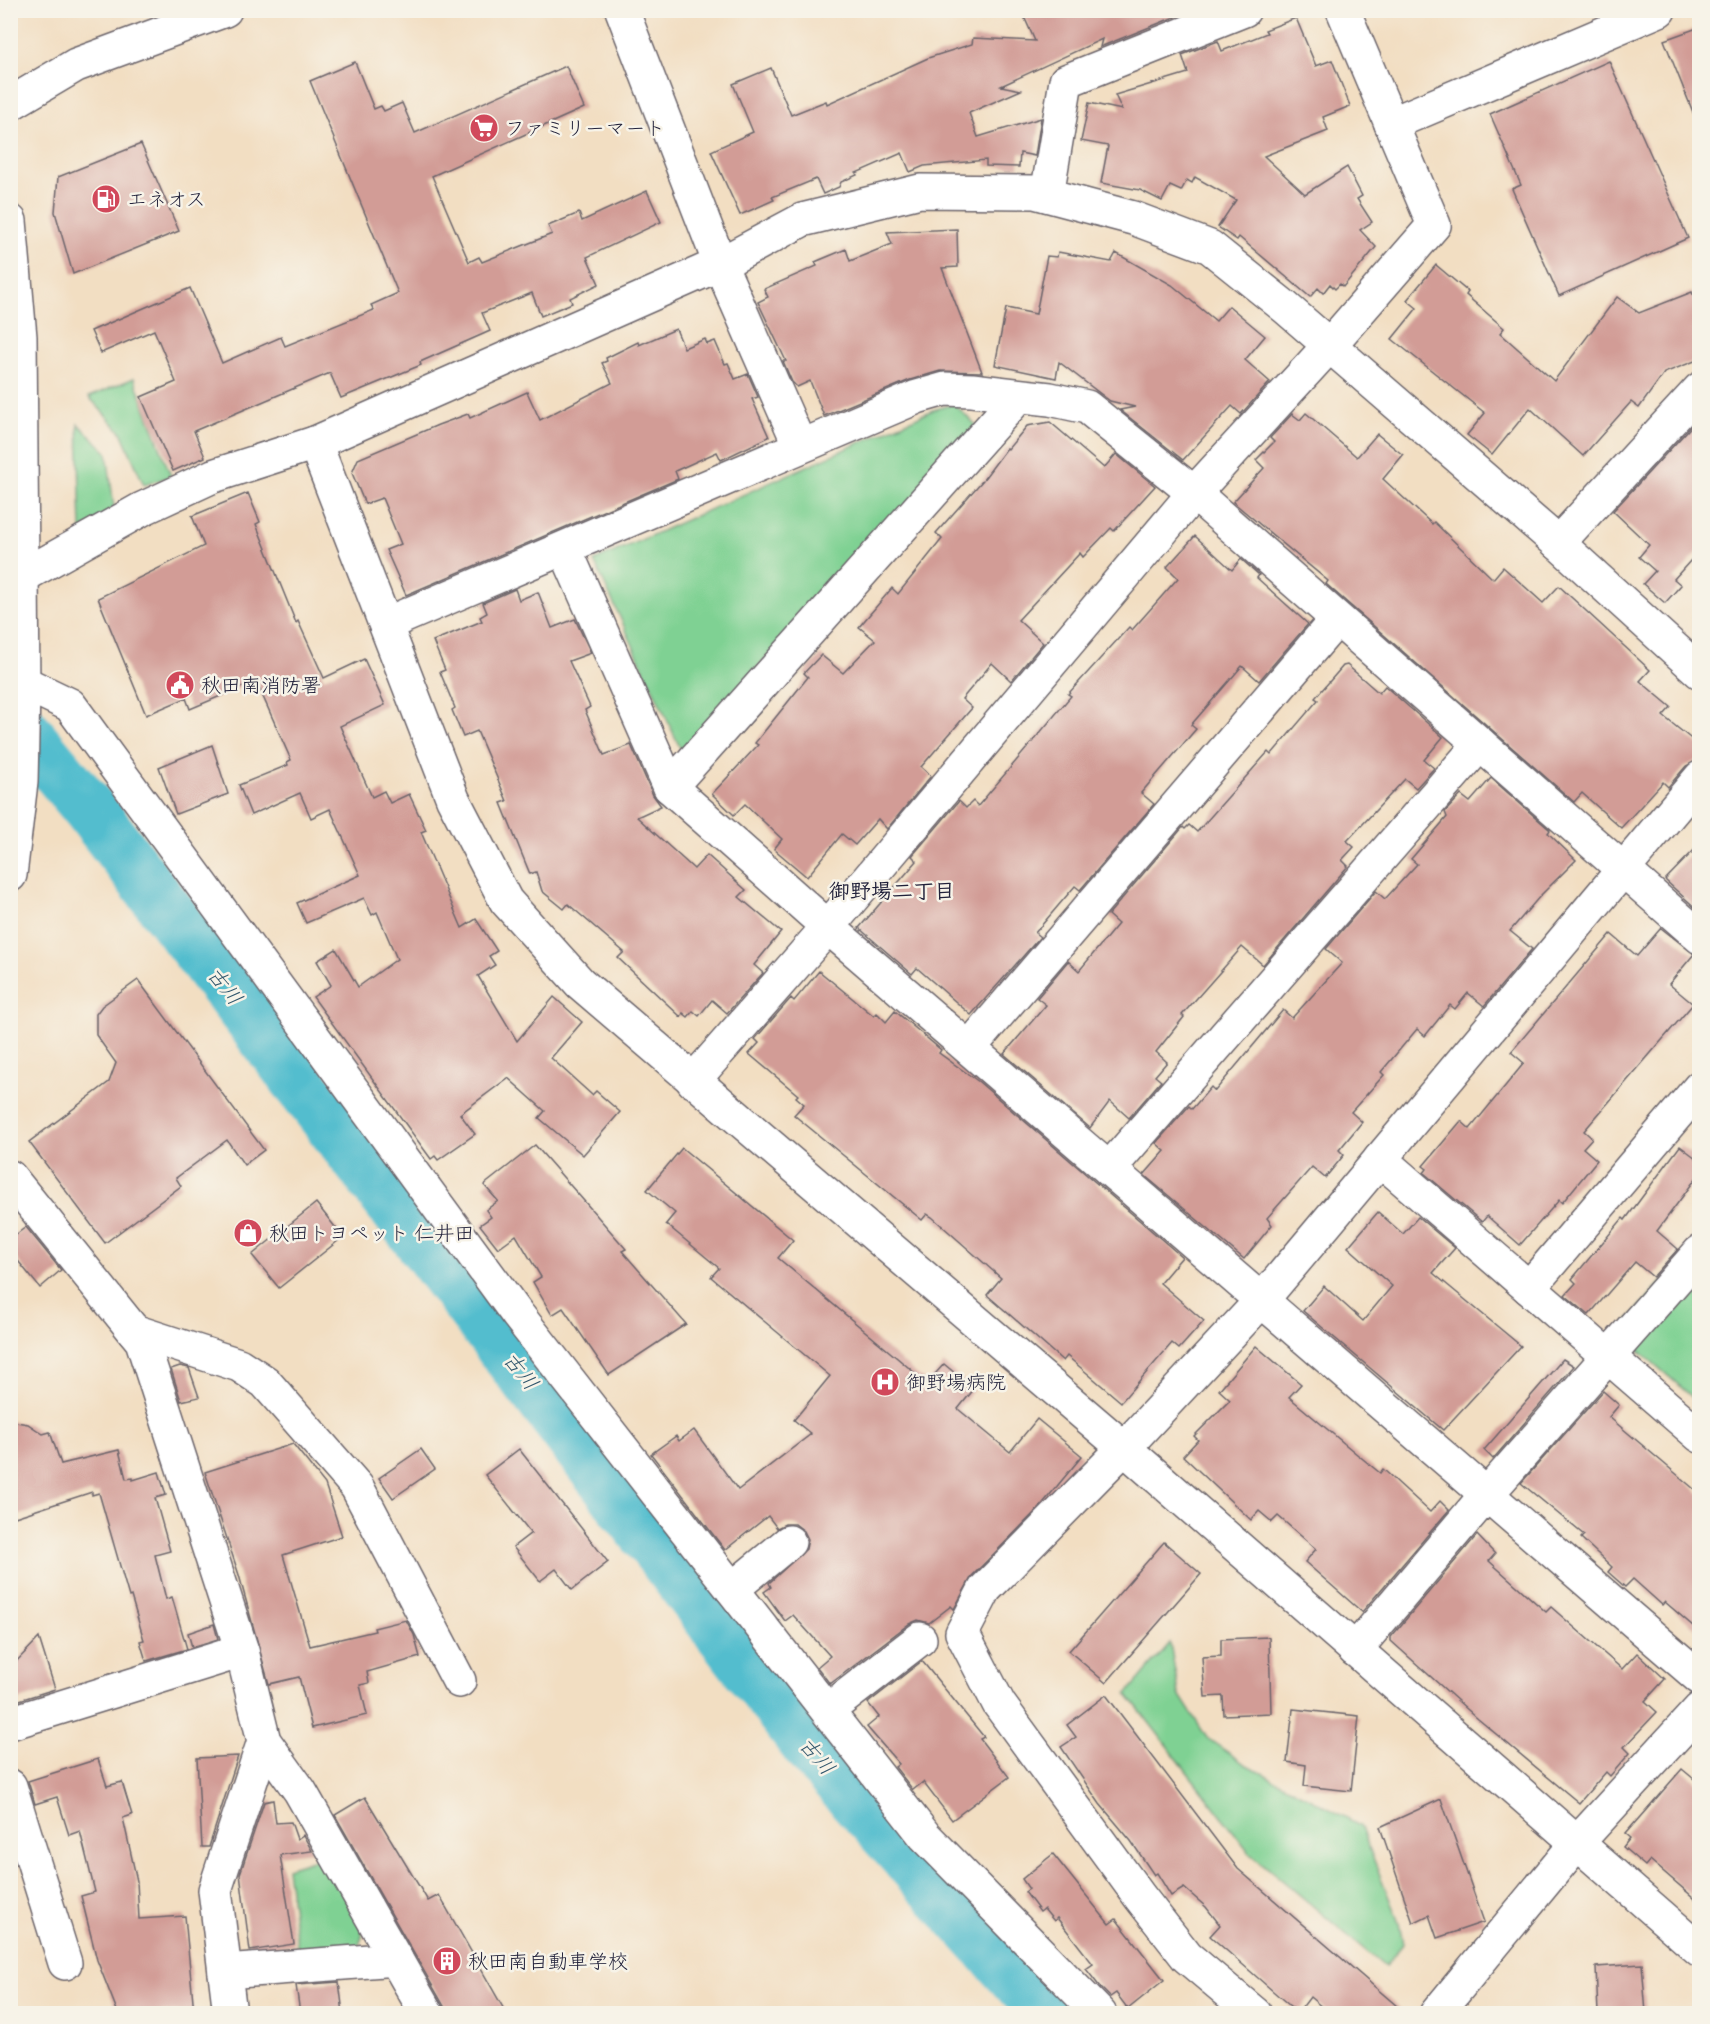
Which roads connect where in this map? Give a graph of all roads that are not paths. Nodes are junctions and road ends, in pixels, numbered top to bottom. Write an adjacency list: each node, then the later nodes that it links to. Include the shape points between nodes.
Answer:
1 (225, 10): 6 (main road, via 76,65)
2 (622, 10): 10 (main road)
3 (1244, 10): 8 (main road, via 1066,81)
4 (1342, 10): 7 (main road)
5 (1659, 10): 7 (main road)
6 (10, 104)
7 (1391, 123): 11 (main road, via 1434,225)
8 (1047, 195): 10 (main road, via 920,190 802,220); 11 (main road, via 1133,218 1210,247)
9 (10, 221): 19 (main road, via 20,337)
10 (720, 264): 14 (main road); 15 (main road)
11 (1328, 347): 16 (main road); 17 (main road)
12 (1697, 395): 17 (main road)
13 (1019, 396): 15 (main road, via 945,389); 16 (main road, via 1087,407); 26 (main road)
14 (315, 443): 19 (main road, via 213,476 142,508); 21 (main road)
15 (800, 446): 18 (main road)
16 (1194, 493): 20 (main road); 29 (main road)
17 (1558, 543): 22 (main road)
18 (565, 549): 21 (main road); 26 (main road)
19 (21, 578): 23 (main road)
20 (1337, 619): 24 (main road); 31 (main road)
21 (386, 624): 32 (main road, via 453,800 506,902 580,983)
22 (1700, 672)
23 (23, 686): 28 (main road, via 21,783); 46 (main road, via 70,705 517,1314)
24 (1480, 744): 27 (main road); 35 (main road)
25 (1700, 778): 27 (main road)
26 (670, 787): 29 (main road)
27 (1622, 871): 30 (main road); 34 (main road)
28 (10, 875)
29 (828, 927): 31 (main road); 32 (main road)
30 (1700, 937)
31 (969, 1048): 35 (main road)
32 (693, 1081): 43 (main road)
33 (1700, 1088): 38 (main road)
34 (1380, 1159): 38 (main road); 39 (main road)
35 (1109, 1169): 39 (main road)
36 (10, 1177): 40 (main road)
37 (1700, 1252): 41 (main road)
38 (1529, 1288): 41 (main road)
39 (1262, 1300): 43 (main road); 44 (main road)
40 (134, 1331): 49 (main road, via 142,1341); 51 (main road, via 239,1365 265,1382 357,1487)
41 (1608, 1356): 42 (main road); 44 (main road)
42 (1700, 1436)
43 (1124, 1448): 48 (main road); 65 (main road, via 985,1589 962,1633 999,1704 1140,1897 1187,1957)
44 (1486, 1494): 48 (main road); 50 (main road)
45 (789, 1542): 46 (main road)
46 (732, 1589): 53 (main road)
47 (920, 1639): 53 (main road)
48 (1355, 1650): 57 (main road)
49 (242, 1651): 54 (main road); 55 (main road)
50 (1700, 1678)
51 (459, 1681)
52 (1700, 1709): 57 (main road)
53 (828, 1710): 64 (main road, via 925,1836)
54 (10, 1723)
55 (264, 1741): 59 (main road, via 300,1791); 61 (main road, via 215,1890)
56 (10, 1786): 60 (main road)
57 (1576, 1844): 58 (main road); 66 (main road)
58 (1700, 1950)
59 (396, 1959): 61 (main road); 63 (main road)
60 (65, 1963)
61 (225, 1972): 62 (main road)
62 (230, 2013)
63 (428, 2013)
64 (1100, 2013)
65 (1256, 2013)
66 (1436, 2013)

